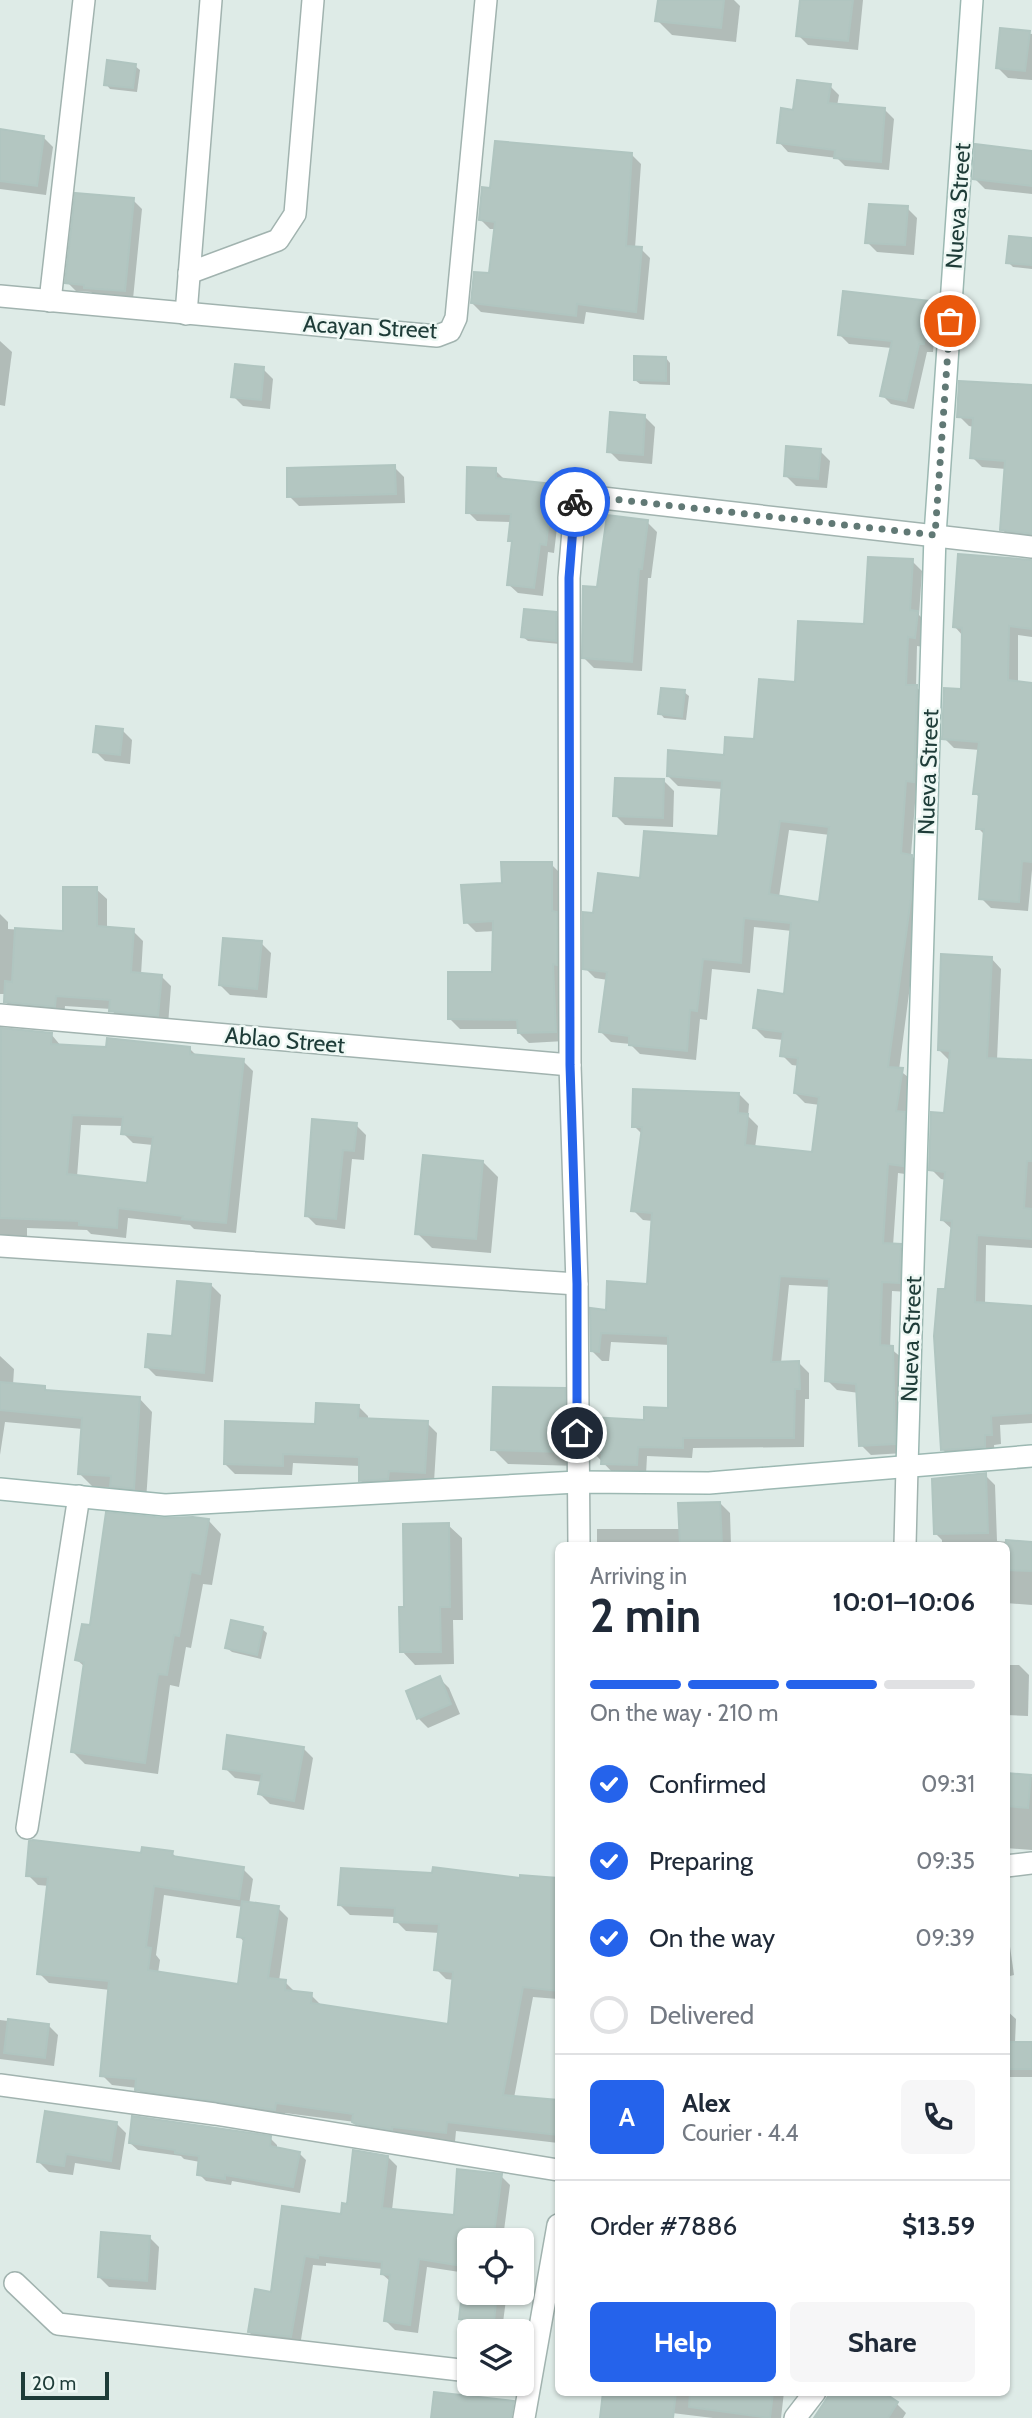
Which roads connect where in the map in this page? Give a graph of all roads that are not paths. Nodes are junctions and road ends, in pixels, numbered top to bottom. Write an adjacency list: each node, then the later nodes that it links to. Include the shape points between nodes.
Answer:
1 (84, 0): 8 (street)
2 (211, 0): 6 (street)
3 (313, 0): 6 (street, via 295,214 278,240)
4 (486, 0): 9 (street, Acayan Street, via 456,318 450,331 437,336)
5 (972, 0): 10 (street, Nueva Street)
6 (189, 273): 9 (street)
7 (0, 296): 8 (street, Acayan Street)
8 (50, 302): 9 (street, Acayan Street)
9 (186, 314)
10 (935, 535): 11 (street); 13 (street, via 576,495 569,578); 17 (street, Nueva Street)
11 (1032, 547)
12 (0, 1015): 13 (street, Ablao Street)
13 (570, 1065): 15 (street)
14 (0, 1246): 15 (street)
15 (577, 1284): 18 (street)
16 (1032, 1456): 17 (street)
17 (907, 1467): 18 (street, via 709,1483); 22 (street, Nueva Street)
18 (577, 1482): 20 (street, via 166,1505); 21 (street)
19 (0, 1489): 20 (street)
20 (79, 1496): 23 (street)
21 (579, 1542)
22 (905, 1542)
23 (27, 1828)
24 (1032, 1863): 25 (street)
25 (1010, 1866)
26 (0, 2085): 27 (street)
27 (555, 2169)
28 (555, 2239): 30 (street)
29 (15, 2283): 31 (street, via 58,2324)
30 (534, 2339)
31 (457, 2370)
32 (525, 2396): 34 (street)
33 (812, 2396): 35 (street)
34 (524, 2418)
35 (795, 2418)

